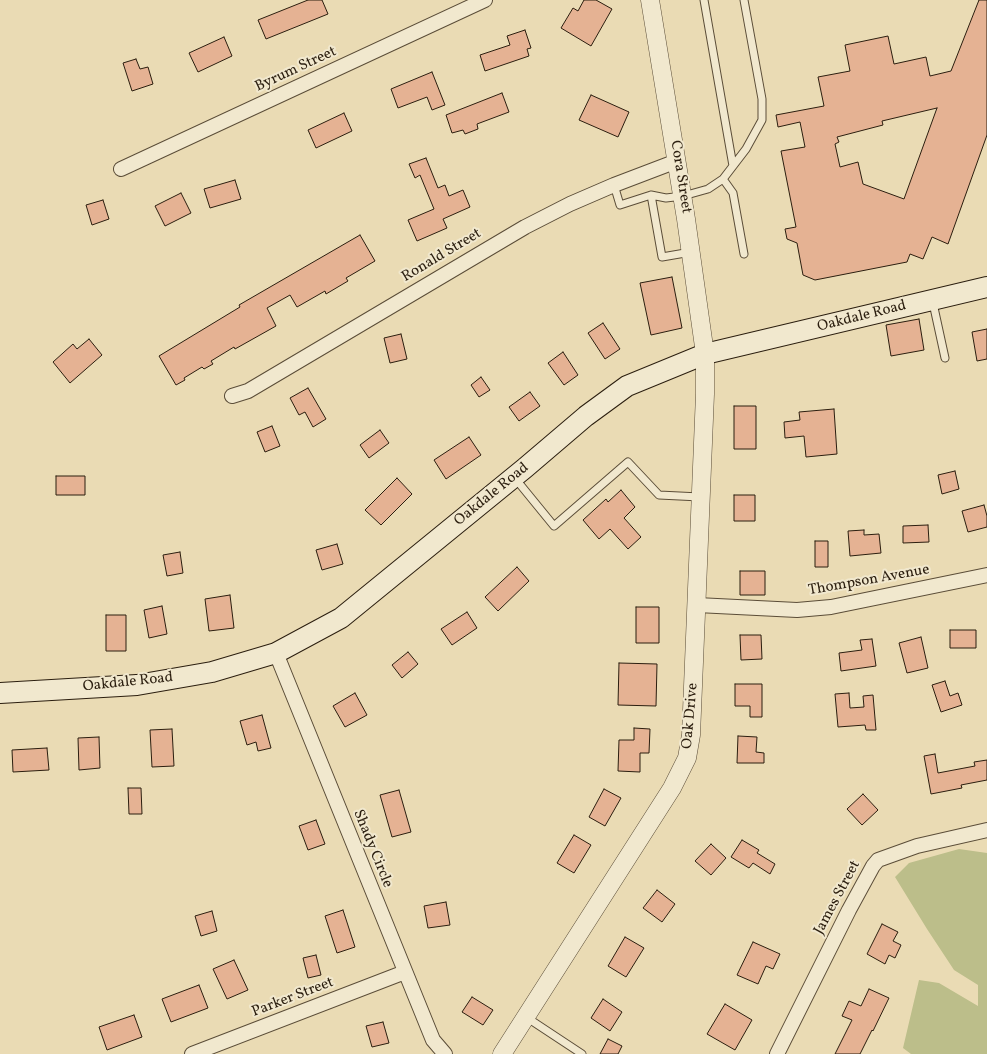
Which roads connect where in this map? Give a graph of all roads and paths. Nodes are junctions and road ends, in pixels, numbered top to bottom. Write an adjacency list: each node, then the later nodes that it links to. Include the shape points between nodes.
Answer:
1 (485, 0): 7 (street, Byrum Street)
2 (650, 0): 5 (street, Cora Street)
3 (704, 0): 6 (lane)
4 (744, 0): 6 (lane, via 762,99 762,120)
5 (677, 161): 9 (street, Ronald Street); 11 (street, Cora Street)
6 (733, 166): 8 (lane)
7 (121, 169)
8 (723, 179): 11 (lane, via 708,189); 13 (lane, via 733,193)
9 (614, 185): 10 (lane, via 620,205); 18 (street, Ronald Street, via 496,243 248,391)
10 (652, 195): 11 (lane, via 666,198); 12 (lane, via 662,257)
11 (683, 196): 12 (street, Cora Street)
12 (691, 252): 16 (street, Cora Street)
13 (744, 254)
14 (987, 286): 15 (main road, Oakdale Road)
15 (932, 300): 16 (main road, Oakdale Road); 17 (lane)
16 (705, 354): 19 (main road, Oakdale Road, via 627,386); 20 (street, Oak Drive)
17 (945, 358)
18 (232, 396)
19 (514, 477): 20 (lane, via 554,526 628,462 659,494); 23 (main road, Oakdale Road, via 341,618)
20 (701, 497): 22 (street, Oak Drive)
21 (987, 575): 22 (street, Thompson Avenue, via 831,607 797,610)
22 (697, 605): 27 (street, Oak Drive, via 691,735 681,773)
23 (276, 653): 24 (main road, Oakdale Road, via 212,672 137,685); 26 (street, Shady Circle)
24 (0, 693)
25 (987, 830): 34 (street, James Street, via 917,846 878,860 849,910)
26 (405, 972): 28 (street, Parker Street); 31 (street, Shady Circle, via 433,1040)
27 (526, 1017): 32 (street, Oak Drive); 33 (lane)
28 (226, 1041): 29 (street, Parker Street); 30 (street)
29 (192, 1054)
30 (231, 1054)
31 (445, 1054)
32 (502, 1054)
33 (582, 1054)
34 (778, 1054)

